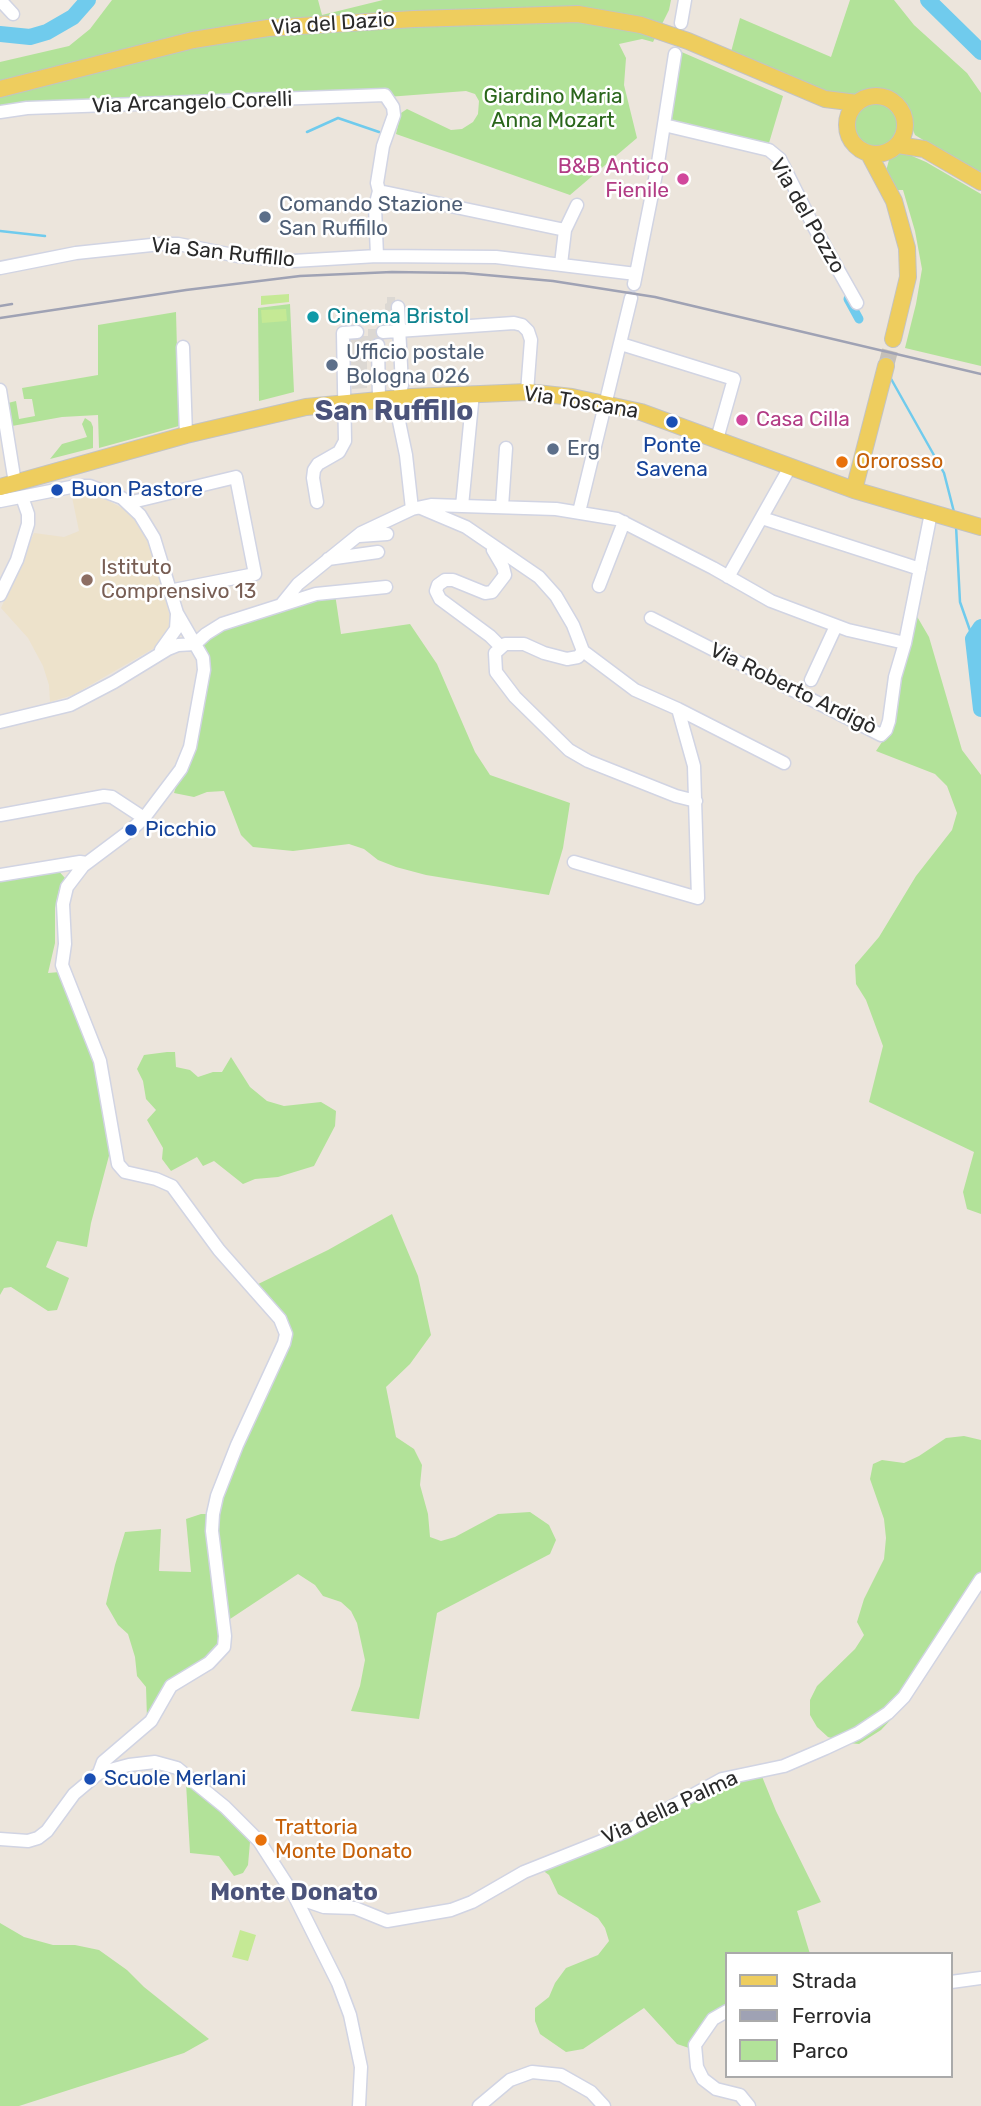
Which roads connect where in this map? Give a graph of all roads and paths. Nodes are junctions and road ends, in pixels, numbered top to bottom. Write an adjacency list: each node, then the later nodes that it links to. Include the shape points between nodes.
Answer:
1 (0, 0): 3 (street)
2 (685, 0): 4 (street)
3 (13, 14)
4 (681, 23)
5 (675, 54): 11 (street)
6 (0, 89): 7 (main road, Via del Dazio, via 193,40 268,28 579,14 648,27)
7 (825, 99): 8 (main road, Via del Dazio); 10 (main road, Via del Dazio)
8 (857, 103): 10 (main road); 12 (main road, Via del Dazio, via 872,96 889,99 901,110)
9 (0, 112): 18 (street, Via Arcangelo Corelli, via 385,95 394,115 383,146)
10 (847, 123): 15 (main road, Via del Dazio, via 852,142)
11 (664, 125): 22 (street, Via San Ruffillo, via 635,279); 25 (street, Via del Pozzo, via 769,150 780,159)
12 (905, 127): 13 (main road, Via del Dazio); 14 (main road)
13 (892, 148): 14 (main road); 15 (main road); 16 (main road, Via del Dazio, via 884,162)
14 (924, 149): 17 (main road)
15 (869, 154): 16 (main road, Via del Dazio)
16 (884, 180): 30 (main road, Via del Dazio, via 907,248 908,276)
17 (981, 182)
18 (379, 191): 20 (street); 21 (street)
19 (577, 205): 20 (street)
20 (565, 233): 22 (street)
21 (370, 256): 22 (street, Via San Ruffillo, via 496,257); 23 (street, Via San Ruffillo, via 293,261 178,244 147,244)
22 (561, 264)
23 (0, 268)
24 (631, 298): 31 (street)
25 (857, 303)
26 (398, 307): 29 (street)
27 (357, 332): 40 (street, via 343,333)
28 (383, 332): 29 (street)
29 (400, 332): 36 (street, via 522,325 531,340); 38 (street, via 402,385)
30 (893, 339)
31 (621, 344): 41 (street); 43 (street, via 734,379)
32 (378, 345): 39 (street)
33 (183, 347): 42 (street)
34 (886, 366): 47 (main road)
35 (0, 390): 46 (street)
36 (527, 392): 37 (main road, Via Toscana); 41 (main road, Via Toscana)
37 (473, 393): 38 (main road, Via Toscana); 51 (street)
38 (398, 398): 39 (main road, Via Toscana); 53 (street)
39 (379, 399): 40 (main road, Via Toscana)
40 (345, 401): 42 (main road, Via Toscana); 49 (street, via 342,450 318,464 313,474)
41 (605, 403): 43 (main road, Via Toscana); 54 (street)
42 (186, 435): 46 (main road, Via Toscana)
43 (717, 439): 45 (main road, Via Toscana)
44 (506, 448): 52 (street)
45 (790, 467): 47 (main road, Via Toscana); 56 (street)
46 (12, 489): 48 (street); 50 (street, via 90,486); 69 (street, via 28,514 28,524)
47 (854, 490): 55 (main road, Via Toscana)
48 (0, 501)
49 (317, 502)
50 (128, 503): 68 (street, via 154,538); 68 (street, via 236,477 255,573)
51 (462, 506): 52 (street); 53 (street)
52 (502, 507): 54 (street)
53 (416, 509): 60 (street); 61 (street, via 466,527)
54 (579, 512): 57 (street)
55 (938, 515): 58 (main road, Via Toscana); 64 (street, Via Roberto Ardigò)
56 (762, 518): 64 (street); 65 (street)
57 (624, 522): 65 (street); 66 (street)
58 (981, 527)
59 (387, 534): 60 (street)
60 (356, 536): 63 (street)
61 (495, 547): 76 (street, via 505,575 492,592 453,580 445,580 436,591); 77 (street, via 539,577 556,596)
62 (378, 552): 63 (street)
63 (327, 559): 70 (street)
64 (920, 569): 75 (street, Via Roberto Ardigò)
65 (728, 577): 73 (street, via 771,601)
66 (599, 586)
67 (386, 587): 70 (street, via 316,594)
68 (169, 591): 71 (street)
69 (0, 595)
70 (281, 605): 74 (street, via 222,624)
71 (177, 613): 74 (street); 78 (street, via 172,638)
72 (651, 618): 75 (street, Via Roberto Ardigò, via 880,735 886,730)
73 (836, 626): 75 (street); 79 (street)
74 (195, 643): 78 (street); 85 (street, via 204,670 186,759)
75 (905, 643)
76 (501, 647): 77 (street, via 524,644 567,659); 83 (street, via 495,653 496,672 569,750)
77 (583, 651): 80 (street, via 635,690)
78 (156, 655): 81 (street, via 70,705)
79 (811, 680)
80 (678, 709): 82 (street); 83 (street, via 694,765)
81 (0, 722)
82 (784, 762)
83 (696, 801): 86 (street, via 698,898)
84 (0, 815): 85 (street, via 104,796)
85 (144, 818): 87 (street)
86 (574, 862)
87 (86, 863): 88 (street); 90 (street, via 64,896 62,965 100,1061 118,1164 125,1172 172,1186 219,1250 280,1318 286,1334 237,1445 213,1514 224,1647 171,1686 151,1721 103,1762)
88 (0, 875)
89 (981, 1579): 92 (street, Via della Palma, via 904,1697 858,1733 784,1766 722,1779 627,1831 524,1872 451,1910 387,1921 355,1908 324,1907)
90 (99, 1773): 91 (street, via 74,1794 38,1838); 92 (street, via 155,1762 177,1768 259,1841)
91 (0, 1839)
92 (296, 1897): 96 (street, via 350,2015 361,2067)
93 (981, 1978): 94 (street)
94 (953, 1982)
95 (726, 2012): 99 (street, via 713,2019 695,2045 697,2067 716,2089 740,2095)
96 (359, 2106)
97 (479, 2106): 98 (street, via 510,2080 532,2072 561,2075 591,2092)
98 (604, 2106)
99 (749, 2106)

